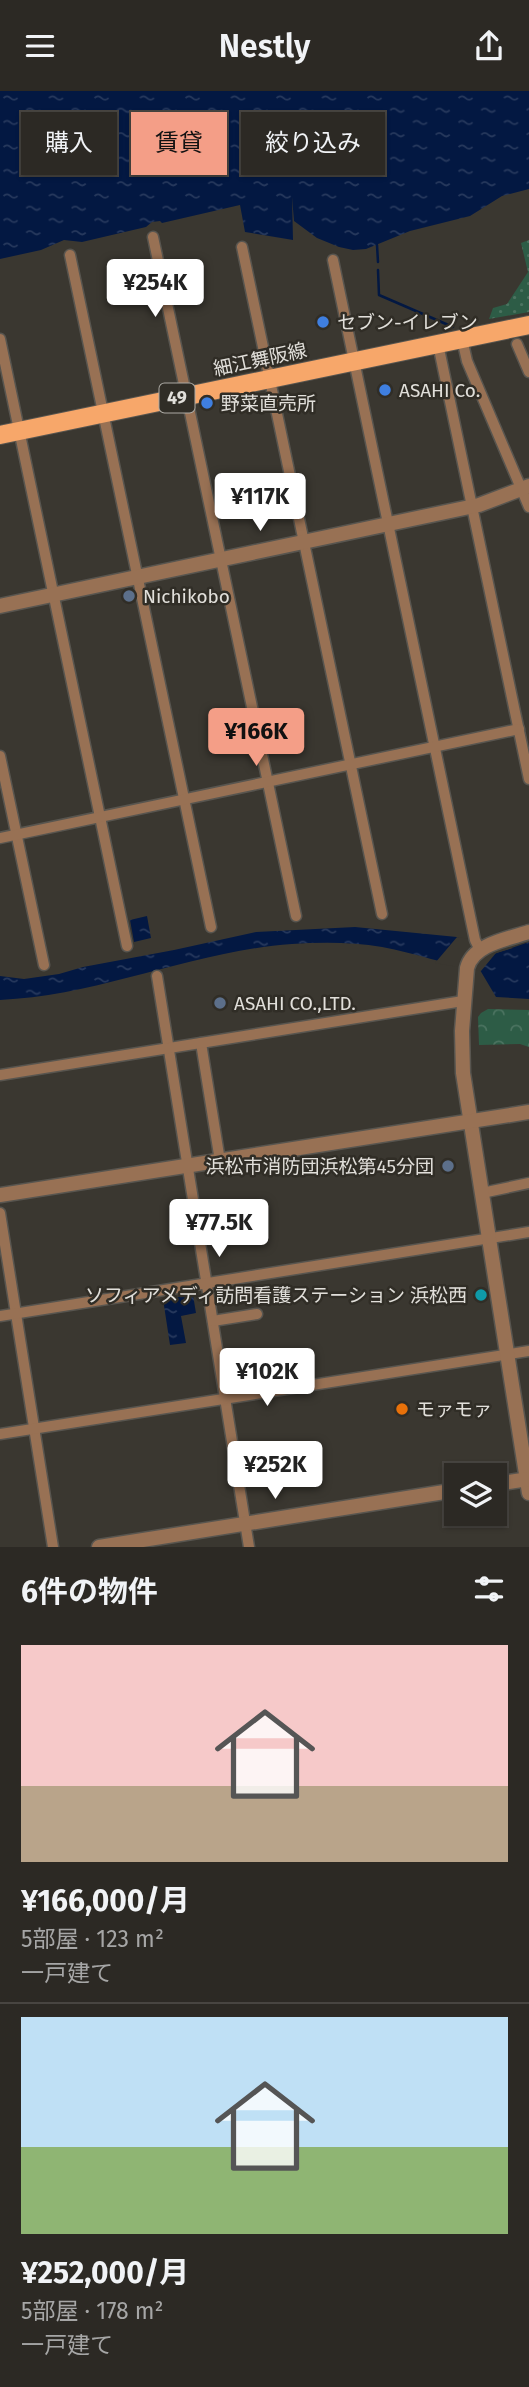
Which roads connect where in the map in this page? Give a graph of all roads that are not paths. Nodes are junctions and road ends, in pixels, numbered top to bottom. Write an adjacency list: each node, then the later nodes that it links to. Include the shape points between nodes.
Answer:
1 (153, 237): 13 (street)
2 (242, 247): 12 (street)
3 (70, 255): 14 (street)
4 (333, 260): 10 (street)
5 (529, 325): 7 (main road, 細江舞阪線 / 49)
6 (0, 339): 15 (street)
7 (462, 339): 8 (main road, 細江舞阪線 / 49); 17 (street, via 467,361)
8 (438, 344): 10 (main road, 細江舞阪線 / 49); 18 (street)
9 (517, 344): 11 (street)
10 (355, 361): 12 (main road, 細江舞阪線 / 49); 20 (street)
11 (529, 372)
12 (270, 378): 13 (main road, 細江舞阪線 / 49); 21 (street)
13 (187, 396): 14 (main road, 細江舞阪線 / 49); 22 (street)
14 (103, 413): 15 (main road, 細江舞阪線 / 49); 23 (street)
15 (19, 431): 16 (main road, 細江舞阪線 / 49); 24 (street)
16 (0, 435)
17 (525, 487): 18 (street); 19 (street)
18 (472, 506): 20 (street); 26 (street)
19 (529, 507)
20 (388, 524): 21 (street); 27 (street)
21 (304, 542): 22 (street); 29 (street)
22 (221, 559): 23 (street); 31 (street)
23 (137, 577): 24 (street); 32 (street)
24 (54, 595): 25 (street); 33 (street)
25 (0, 606)
26 (519, 729): 27 (street); 30 (street)
27 (435, 746): 29 (street); 40 (street)
28 (0, 755): 34 (street)
29 (351, 764): 31 (street); 36 (street)
30 (529, 779)
31 (268, 782): 32 (street); 37 (street)
32 (184, 799): 33 (street); 38 (street)
33 (100, 817): 34 (street); 41 (street)
34 (17, 834): 35 (street); 42 (street)
35 (0, 838)
36 (382, 914)
37 (296, 916)
38 (211, 927)
39 (529, 932): 40 (street)
40 (483, 945): 44 (street, via 467,968)
41 (127, 946)
42 (44, 965)
43 (158, 976): 46 (street)
44 (463, 1001): 45 (street); 49 (street, via 462,1062)
45 (201, 1043): 46 (street); 50 (street)
46 (169, 1048): 47 (street); 51 (street)
47 (0, 1075)
48 (529, 1112): 49 (street)
49 (471, 1121): 50 (street); 53 (street)
50 (220, 1161): 51 (street)
51 (188, 1165): 54 (street); 58 (street)
52 (529, 1182): 53 (street)
53 (482, 1193): 57 (street)
54 (0, 1195)
55 (0, 1213): 59 (street)
56 (529, 1232): 57 (street)
57 (489, 1238): 58 (street); 64 (street)
58 (207, 1283): 59 (street); 62 (street)
59 (16, 1314): 61 (street); 66 (street)
60 (257, 1314): 62 (street)
61 (0, 1316)
62 (213, 1321): 65 (street)
63 (529, 1351): 64 (street)
64 (507, 1354): 65 (street); 69 (street)
65 (225, 1399): 66 (street); 71 (street)
66 (34, 1429): 67 (street); 72 (street)
67 (0, 1434)
68 (507, 1484): 69 (street)
69 (528, 1484)
70 (444, 1492): 71 (street)
71 (245, 1524): 73 (street); 74 (street)
72 (53, 1547)
73 (99, 1547)
74 (249, 1547)

